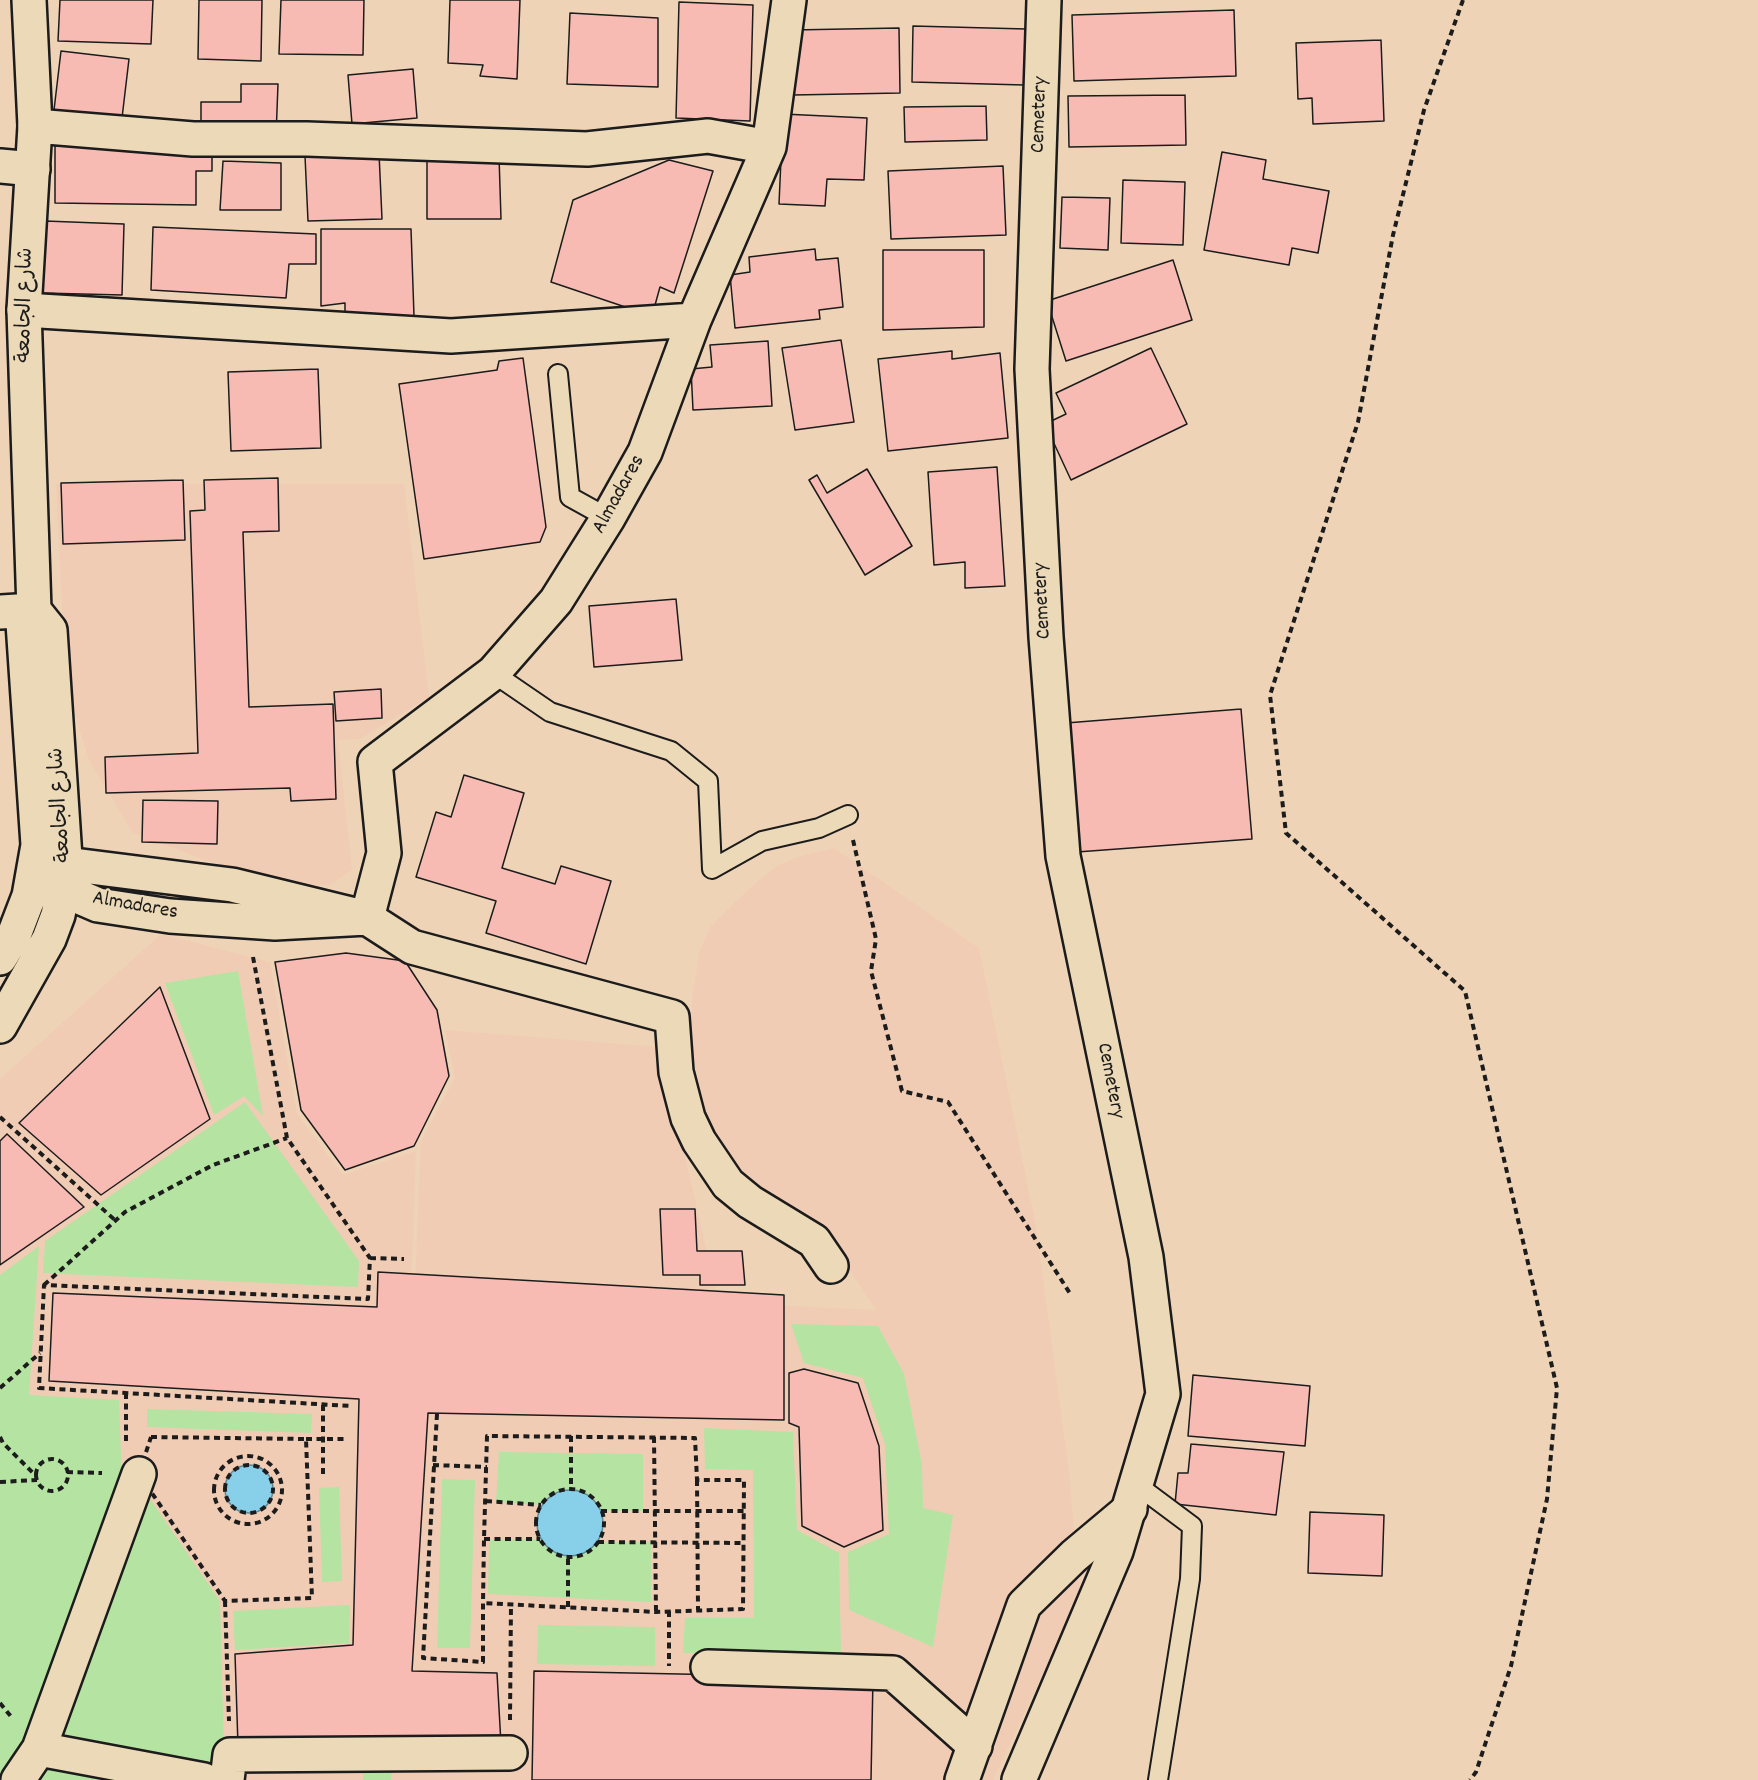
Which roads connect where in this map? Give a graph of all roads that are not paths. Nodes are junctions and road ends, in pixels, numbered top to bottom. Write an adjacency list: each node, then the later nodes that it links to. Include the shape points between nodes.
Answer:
1 (29, 0): 4 (street, شارع الجامعة)
2 (789, 0): 5 (street, Almadares)
3 (1044, 0): 23 (street, Cemetery, via 1032,369 1046,637 1063,856 1146,1257 1163,1394)
4 (35, 126): 5 (street, via 193,139 587,149 708,136); 7 (street, شارع الجامعة)
5 (769, 147): 9 (street, Almadares)
6 (0, 166): 7 (street)
7 (33, 169): 8 (street, شارع الجامعة)
8 (24, 310): 9 (street, via 451,336); 12 (street, شارع الجامعة)
9 (694, 320): 11 (street, Almadares, via 645,452)
10 (558, 374): 11 (lane, via 570,497)
11 (608, 518): 14 (street, Almadares, via 556,601)
12 (34, 610): 13 (street); 16 (street, شارع الجامعة, via 23,623 38,845); 17 (street, شارع الجامعة, via 50,630)
13 (0, 612)
14 (493, 673): 15 (lane, via 550,712 671,751 708,781 712,869 762,841 819,828); 18 (street, Almadares, via 375,762 384,853)
15 (848, 815)
16 (33, 877): 17 (street, Almadares); 19 (street, شارع الجامعة, via 14,935)
17 (64, 877): 18 (street, Almadares, via 98,905 170,915 275,923); 20 (street, شارع الجامعة, via 58,915 49,939)
18 (367, 918): 21 (street, via 412,947 672,1017 678,1081 699,1141 728,1184 814,1241)
19 (0, 958)
20 (0, 1026)
21 (831, 1266)
22 (133, 1462): 26 (street)
23 (1133, 1497): 25 (street, via 1024,1605); 32 (street, Cemetery, via 1116,1551); 33 (lane, via 1192,1526 1188,1590)
24 (708, 1667): 25 (street, via 893,1673)
25 (975, 1746): 31 (street)
26 (39, 1749): 29 (street); 30 (street)
27 (510, 1753): 28 (street)
28 (229, 1767)
29 (18, 1780)
30 (204, 1780)
31 (962, 1780)
32 (1019, 1780)
33 (1158, 1780)

